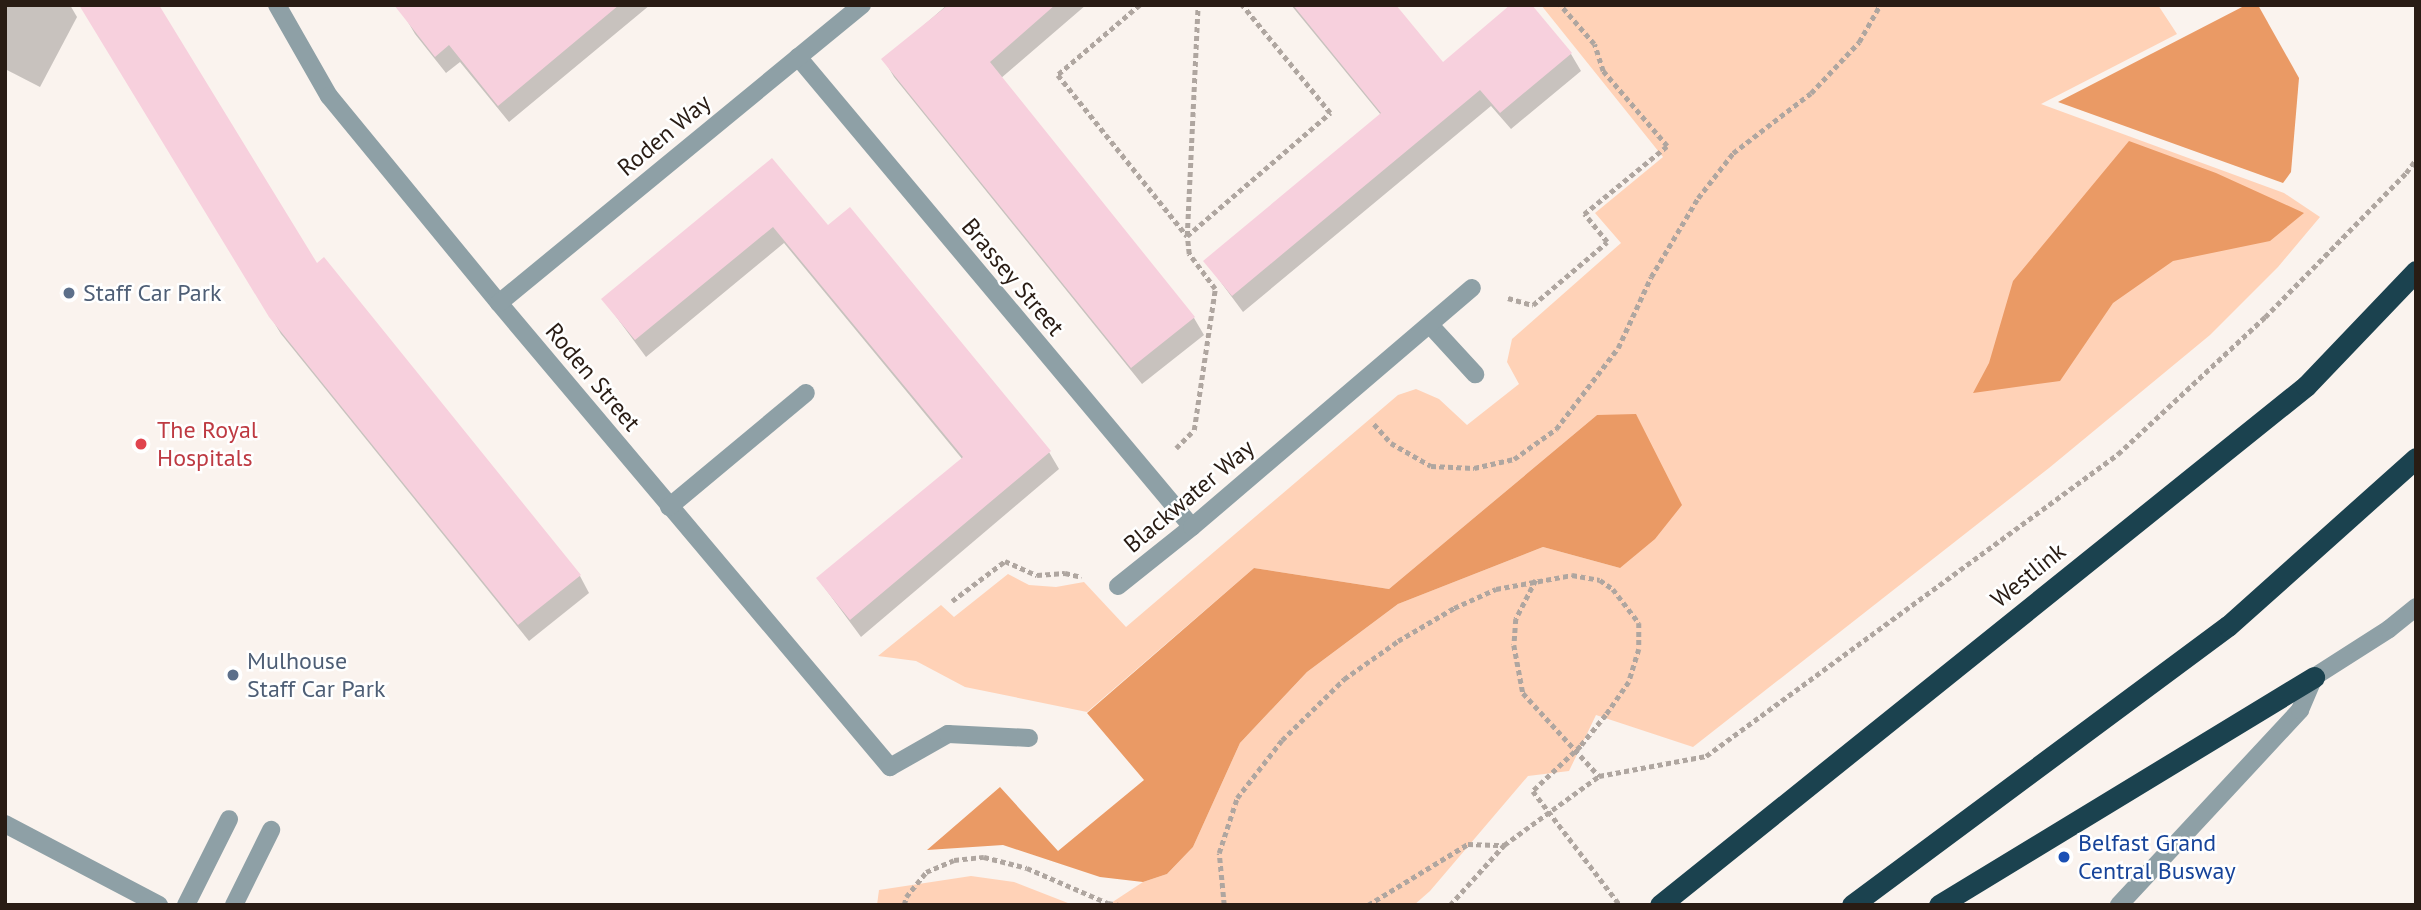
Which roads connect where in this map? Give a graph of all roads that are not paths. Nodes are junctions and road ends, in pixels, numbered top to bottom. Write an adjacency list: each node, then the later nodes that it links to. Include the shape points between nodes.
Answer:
1 (277, 5): 6 (street, Roden Street, via 329,96)
2 (862, 5): 3 (street, Roden Way)
3 (798, 57): 6 (street, Roden Way); 12 (street, Brassey Street)
4 (2416, 271): 23 (highway, Westlink, via 2306,386)
5 (1472, 288): 7 (street, Blackwater Way)
6 (499, 303): 11 (street, Roden Street)
7 (1430, 325): 8 (street); 12 (street, Blackwater Way)
8 (1475, 374)
9 (806, 393): 11 (street)
10 (2416, 457): 24 (highway, via 2228,626)
11 (669, 507): 16 (street, Roden Street, via 890,767 948,734)
12 (1192, 527): 13 (street, Blackwater Way)
13 (1118, 586)
14 (2416, 607): 15 (street)
15 (2314, 677): 25 (highway); 26 (street, via 2300,710)
16 (1029, 738)
17 (229, 818): 21 (street)
18 (5, 824): 20 (street)
19 (271, 830): 22 (street)
20 (159, 905)
21 (186, 905)
22 (234, 905)
23 (1660, 905)
24 (1852, 905)
25 (1939, 905)
26 (2119, 905)

